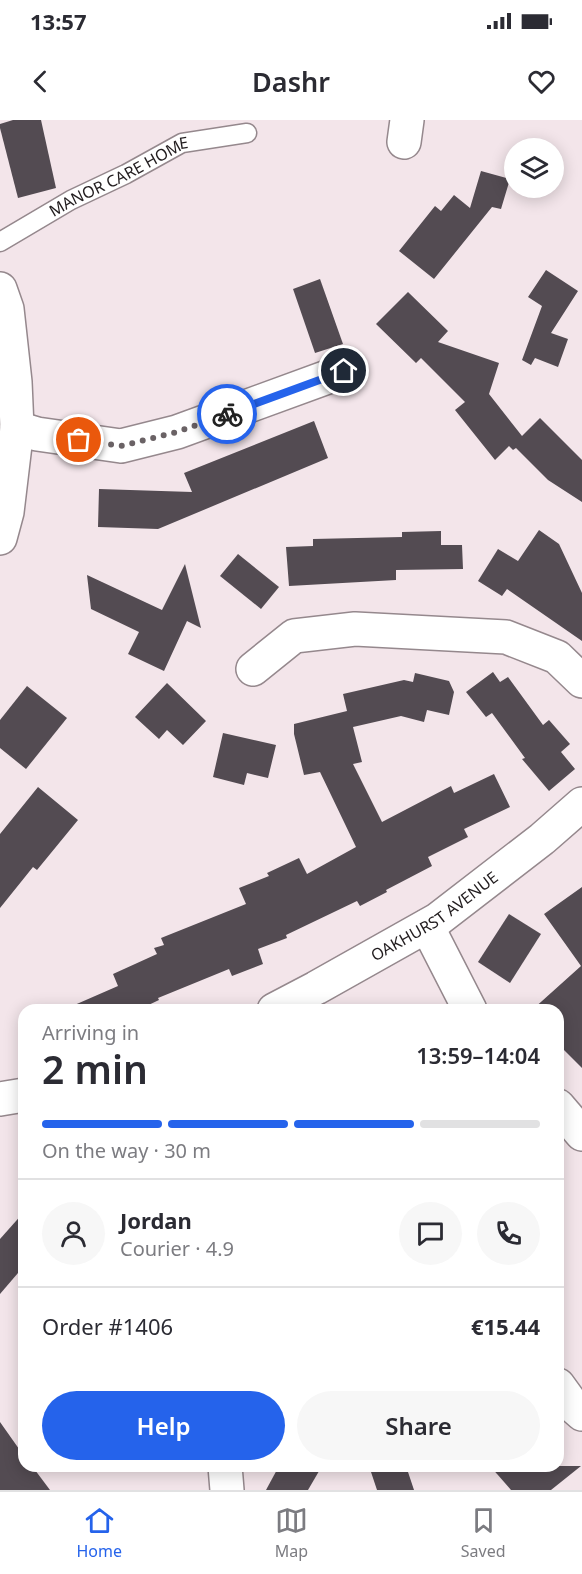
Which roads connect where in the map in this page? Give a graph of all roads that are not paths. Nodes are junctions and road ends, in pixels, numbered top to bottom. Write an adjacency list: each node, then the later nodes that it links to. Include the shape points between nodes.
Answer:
1 (247, 133): 2 (lane, MANOR CARE HOME, via 182,143)
2 (0, 242)
3 (0, 289): 5 (street, via 7,309)
4 (344, 371): 5 (street, via 177,432 121,446)
5 (17, 428): 6 (street)
6 (2, 520)
7 (253, 669): 8 (street, via 294,636 355,629 506,637 557,657)
8 (582, 681)
9 (582, 804): 10 (street, OAKHURST AVENUE)
10 (427, 926): 11 (street, OAKHURST AVENUE); 12 (street)
11 (285, 1004)
12 (467, 1004)
13 (18, 1096): 14 (street)
14 (0, 1099)
15 (564, 1113): 16 (street)
16 (582, 1134)
17 (564, 1393): 18 (street)
18 (582, 1414)
19 (226, 1472): 20 (street)
20 (227, 1490)

